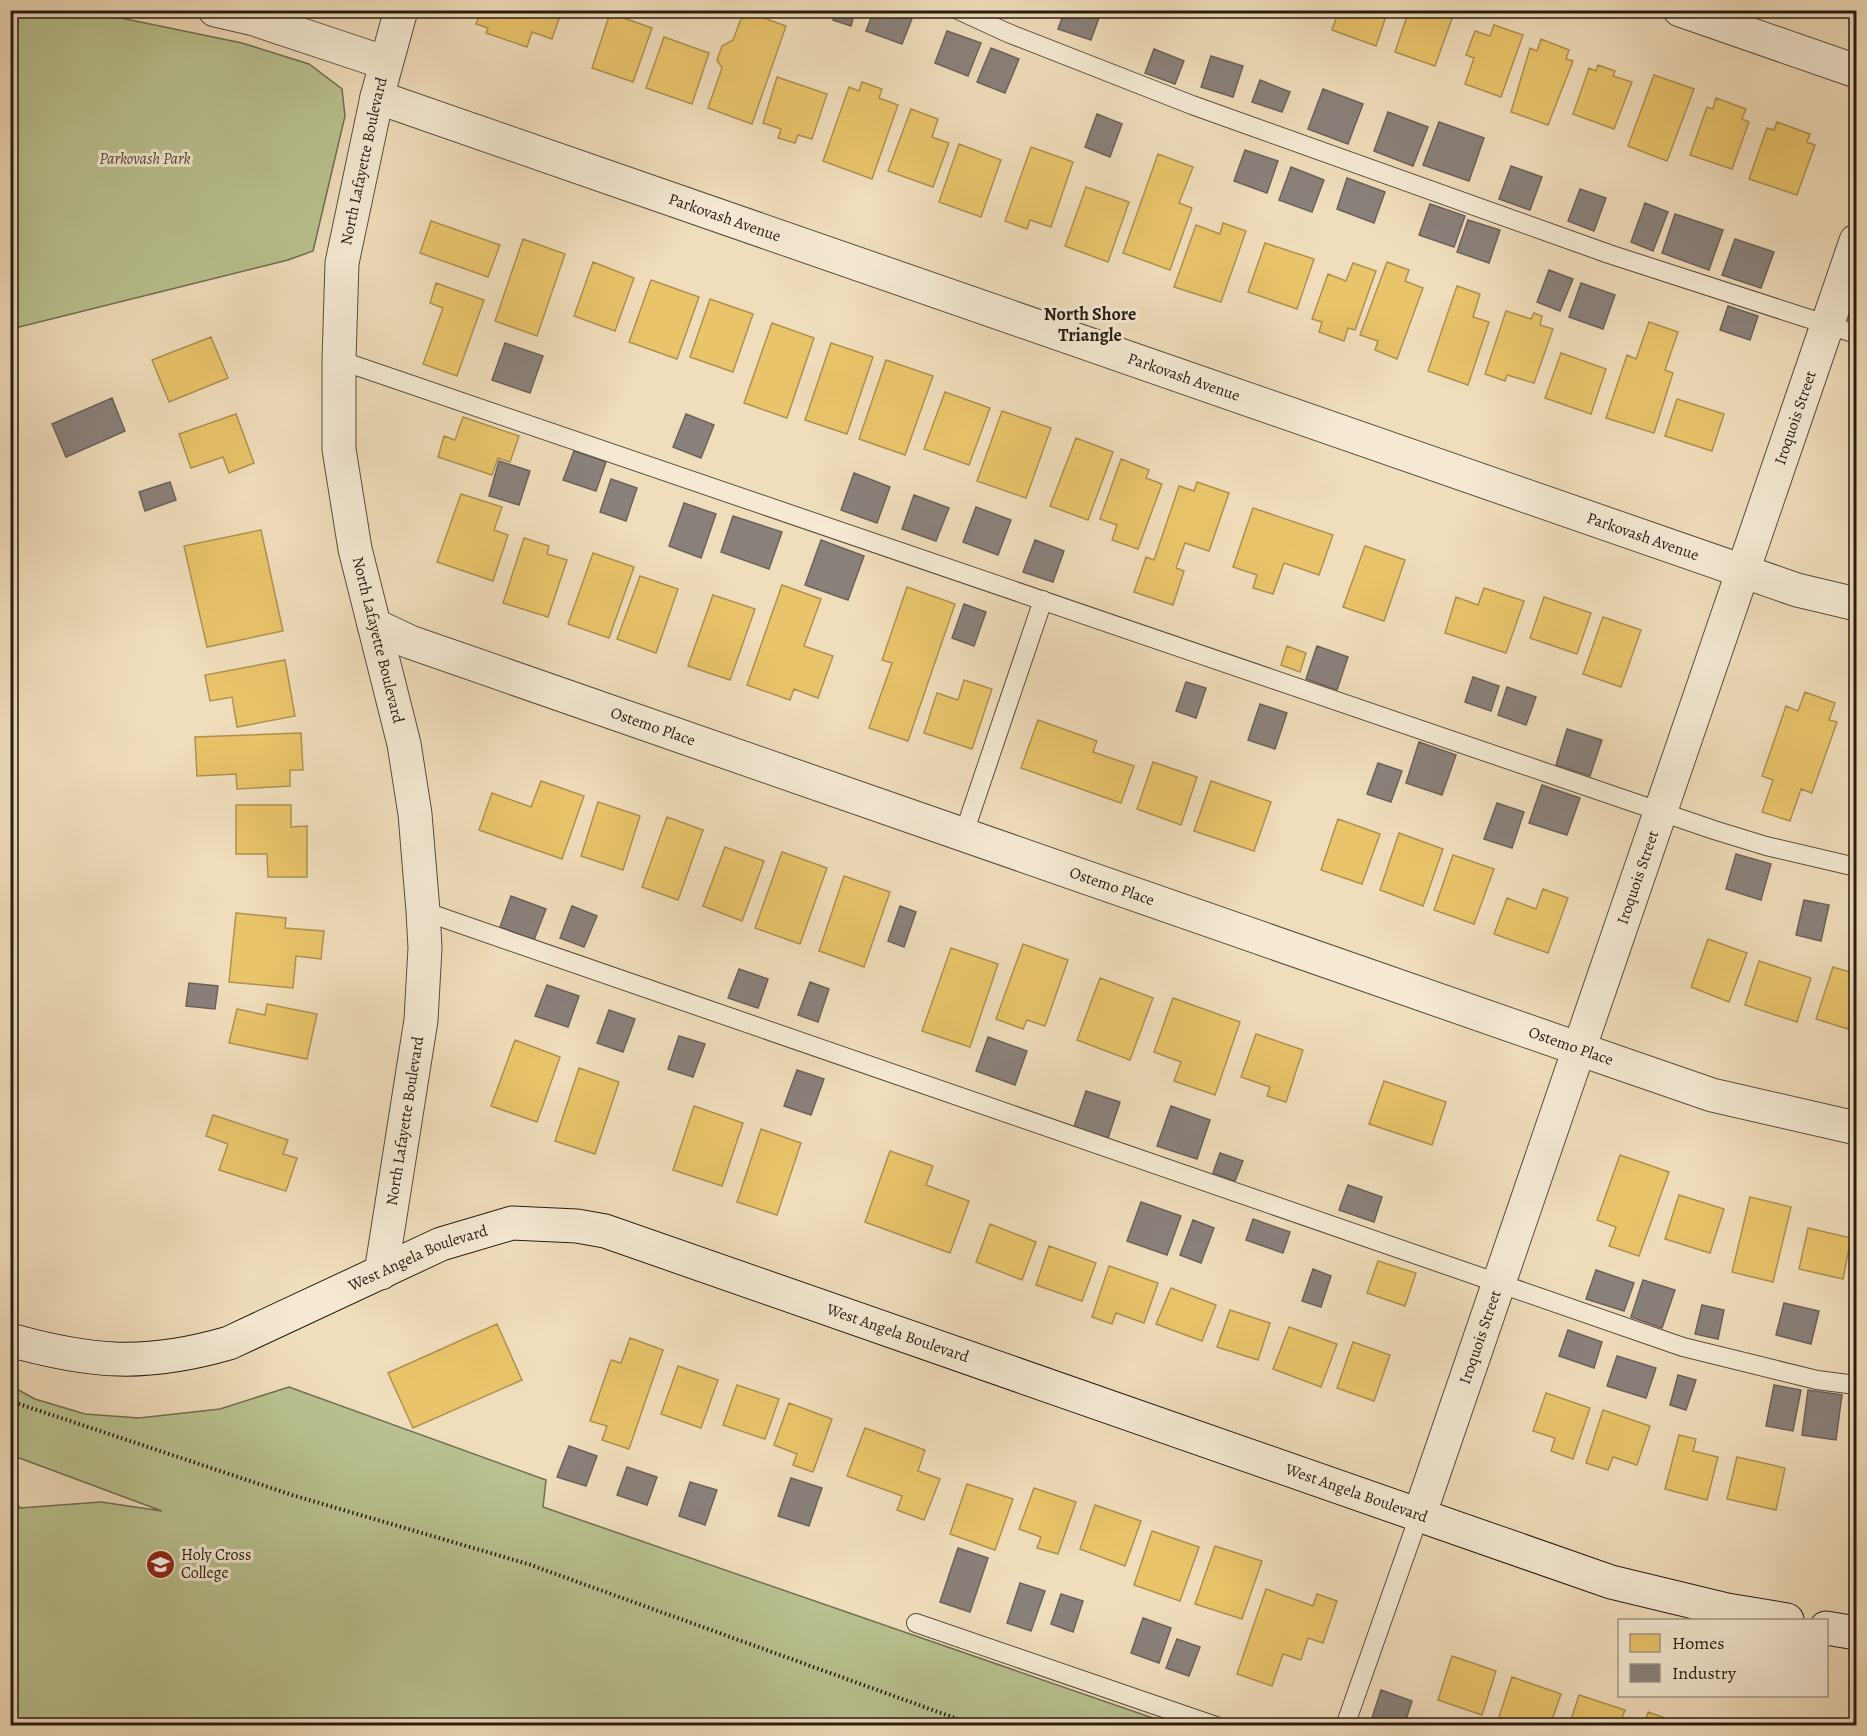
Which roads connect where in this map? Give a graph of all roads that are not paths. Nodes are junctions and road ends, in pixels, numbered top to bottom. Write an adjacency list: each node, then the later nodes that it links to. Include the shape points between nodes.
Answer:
1 (215, 10): 5 (street)
2 (401, 10): 5 (street, North Lafayette Boulevard)
3 (957, 10): 9 (lane, via 1192,105 1609,254)
4 (1680, 10): 6 (street)
5 (386, 63): 7 (street, North Lafayette Boulevard)
6 (1857, 71)
7 (377, 97): 10 (street, North Lafayette Boulevard, via 342,263); 11 (street, Parkovash Avenue)
8 (1857, 241): 9 (street, Iroquois Street)
9 (1842, 329): 11 (street, Iroquois Street)
10 (339, 360): 12 (lane); 14 (street, North Lafayette Boulevard, via 339,449 355,549)
11 (1742, 570): 13 (street, Parkovash Avenue, via 1797,590); 15 (street, Iroquois Street)
12 (1043, 600): 15 (lane); 16 (lane)
13 (1857, 604)
14 (374, 625): 16 (street, Ostemo Place, via 421,646); 18 (street, North Lafayette Boulevard, via 404,744 415,814)
15 (1661, 812): 17 (lane, via 1766,846); 19 (street, Iroquois Street)
16 (963, 836): 19 (street, Ostemo Place)
17 (1857, 867)
18 (423, 911): 21 (street, North Lafayette Boulevard, via 421,1020); 22 (lane)
19 (1581, 1050): 20 (street, Ostemo Place, via 1712,1095); 22 (street, Iroquois Street)
20 (1857, 1128)
21 (381, 1273): 23 (street, West Angela Boulevard, via 229,1343 191,1354 141,1361 90,1359); 25 (street, West Angela Boulevard, via 441,1244 512,1223 605,1231)
22 (1499, 1283): 24 (lane, via 1683,1347 1817,1380); 25 (street, Iroquois Street)
23 (10, 1340)
24 (1857, 1385)
25 (1419, 1516): 26 (street, West Angela Boulevard, via 1611,1582); 31 (lane)
26 (1781, 1619)
27 (916, 1623): 30 (lane)
28 (1828, 1628): 29 (street)
29 (1857, 1633)
30 (1216, 1725)
31 (1345, 1725)

